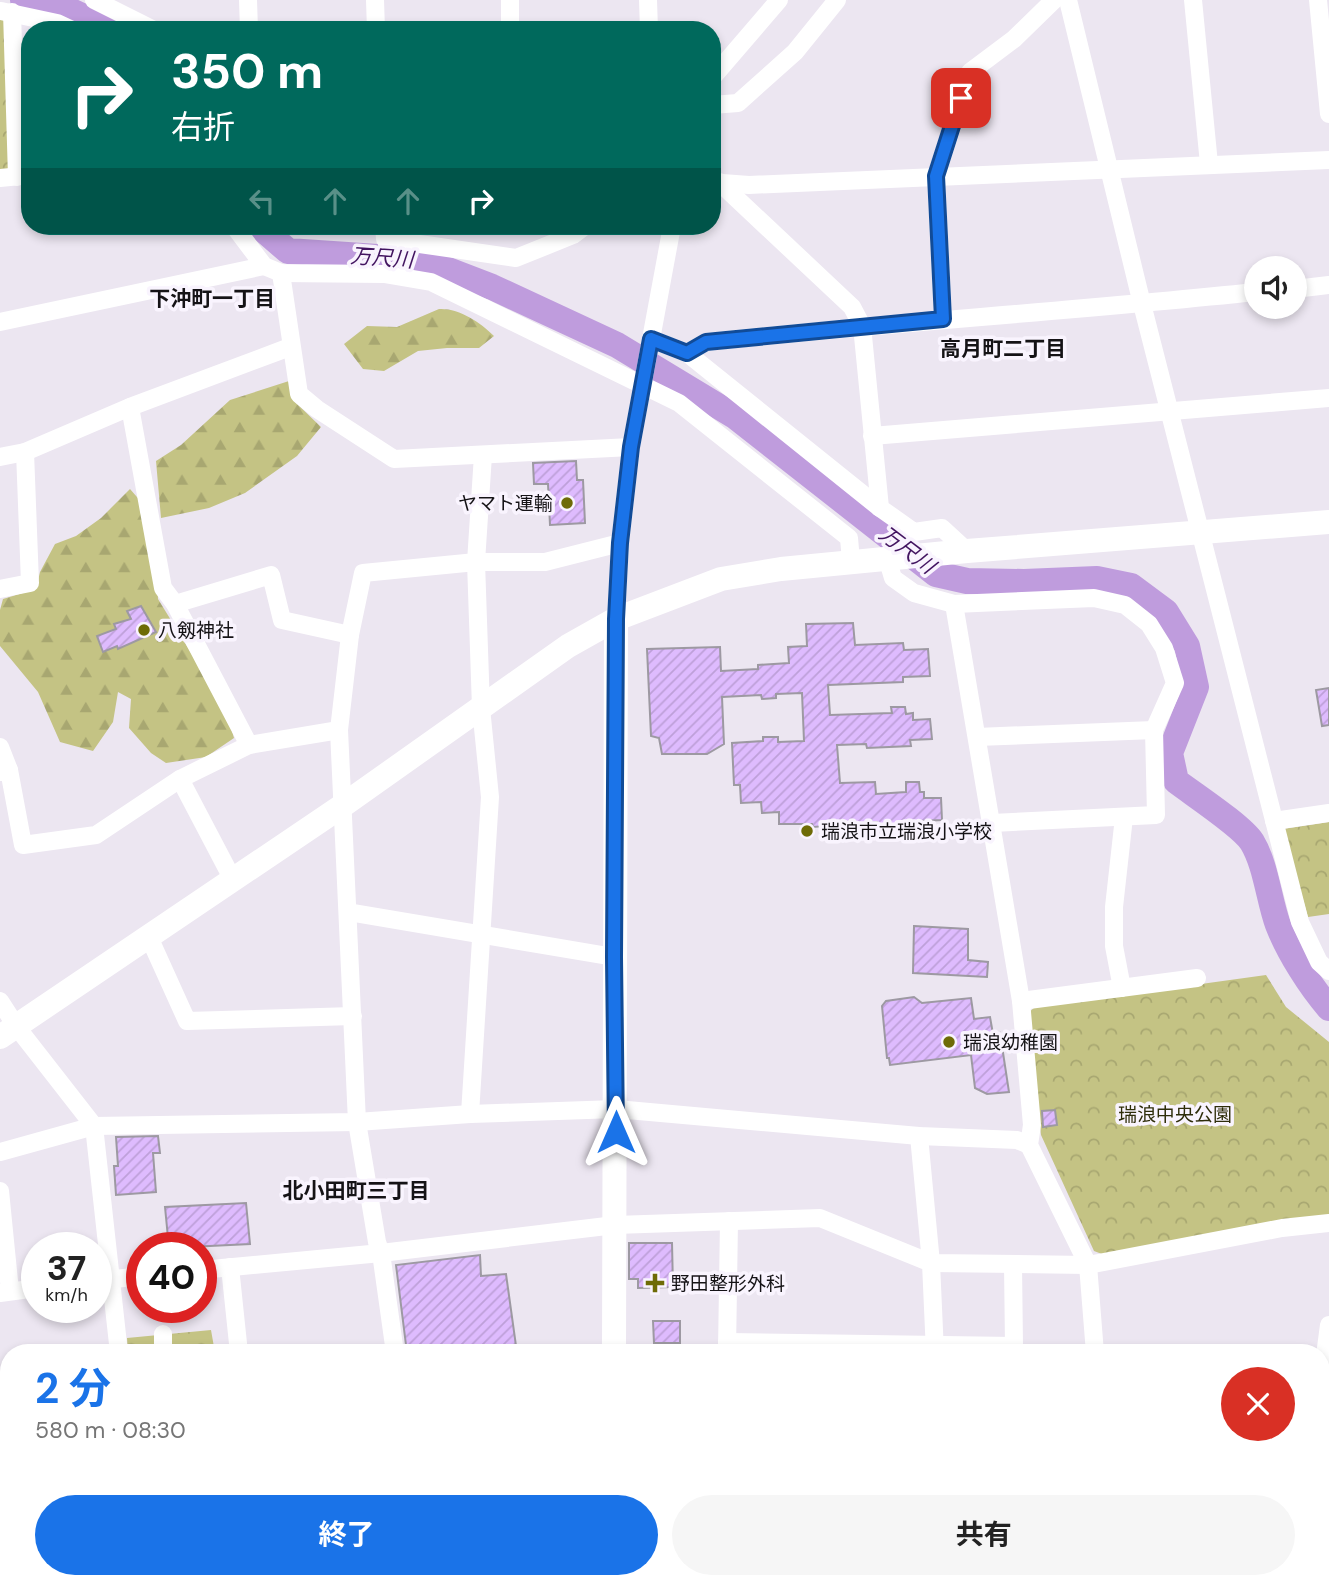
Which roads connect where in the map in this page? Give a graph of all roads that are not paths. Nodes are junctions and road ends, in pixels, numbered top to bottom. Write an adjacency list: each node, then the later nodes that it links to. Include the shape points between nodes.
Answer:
1 (94, 0): 12 (street)
2 (248, 0): 16 (street)
3 (375, 0): 17 (street)
4 (510, 0): 18 (street)
5 (648, 0): 19 (street)
6 (779, 0): 20 (street)
7 (837, 0): 21 (street, via 795,52 738,103)
8 (1054, 0): 26 (street, via 1014,39 970,72)
9 (1068, 0): 25 (street)
10 (1193, 0): 24 (street)
11 (1318, 0): 22 (street)
12 (126, 8): 15 (street)
13 (6, 12): 14 (street); 27 (street)
14 (48, 21)
15 (143, 21)
16 (249, 21)
17 (376, 21)
18 (510, 21)
19 (649, 21)
20 (721, 68)
21 (721, 104)
22 (1329, 114)
23 (1329, 160): 24 (street)
24 (1209, 164): 25 (street)
25 (1109, 168): 26 (street); 39 (street)
26 (936, 176): 28 (street, via 749,185); 40 (street)
27 (16, 177)
28 (721, 182)
29 (721, 185): 42 (street, via 852,307)
30 (241, 235): 34 (street)
31 (385, 235): 32 (street, via 385,239 516,258)
32 (573, 235)
33 (671, 235): 43 (street)
34 (264, 266): 35 (street); 41 (street)
35 (281, 274): 44 (street); 46 (street, via 384,274 430,282)
36 (1329, 285): 37 (street)
37 (1307, 288)
38 (1244, 293): 39 (street)
39 (1142, 304): 40 (street); 49 (street)
40 (943, 319): 42 (street)
41 (0, 322)
42 (862, 326): 45 (street, via 706,342); 50 (street)
43 (651, 339): 45 (street); 46 (street)
44 (290, 348): 48 (street); 53 (street, via 299,394 394,459)
45 (687, 353): 55 (street)
46 (643, 385): 51 (street); 61 (street, via 679,403 849,538)
47 (1329, 398): 49 (street)
48 (130, 407): 52 (street); 64 (street, via 163,588)
49 (1169, 412): 50 (street); 57 (street)
50 (873, 436): 55 (street)
51 (631, 447): 53 (street); 58 (street)
52 (25, 452): 54 (street); 63 (street, via 30,583)
53 (483, 454): 62 (street)
54 (0, 457)
55 (880, 508): 59 (street, via 915,532 942,528)
56 (1329, 522): 57 (street)
57 (1200, 532): 59 (street); 79 (street)
58 (620, 543): 62 (street, via 545,562); 66 (street)
59 (967, 551): 60 (street)
60 (887, 558): 61 (street); 65 (street, via 893,578 914,593)
61 (851, 561): 66 (street, via 721,579)
62 (476, 562): 67 (street, via 363,573); 68 (street)
63 (0, 589)
64 (175, 604): 67 (street, via 271,575 282,620); 72 (street)
65 (954, 604): 70 (street, via 1094,598 1125,605 1149,624 1164,648 1175,683); 71 (street)
66 (616, 619): 68 (street, via 568,646); 85 (street)
67 (350, 635): 69 (street)
68 (481, 708): 76 (street); 83 (street, via 490,797)
69 (339, 730): 72 (street); 76 (street)
70 (1154, 730): 71 (street); 78 (street, via 1156,815)
71 (977, 737): 80 (street)
72 (249, 745): 75 (street)
73 (0, 747): 74 (street)
74 (4, 771): 75 (street, via 23,845 96,835)
75 (180, 779): 81 (street)
76 (342, 806): 81 (street); 82 (street)
77 (1329, 813): 79 (street)
78 (1124, 817): 80 (street); 88 (street, via 1114,907 1114,946)
79 (1274, 821): 86 (street, via 1300,922 1319,962)
80 (992, 823): 90 (street)
81 (233, 880): 84 (street)
82 (348, 912): 83 (street); 91 (street)
83 (481, 936): 85 (street); 94 (street)
84 (149, 937): 91 (street, via 187,1021); 92 (street)
85 (614, 957): 93 (street)
86 (1329, 971)
87 (1197, 978): 88 (street)
88 (1122, 988): 90 (street)
89 (0, 1001): 92 (street)
90 (1021, 1001): 98 (street, via 1032,1125)
91 (353, 1016): 95 (street)
92 (8, 1031): 96 (street)
93 (616, 1109): 94 (street); 97 (street); 103 (street)
94 (471, 1115): 95 (street)
95 (356, 1122): 96 (street); 105 (street)
96 (94, 1126): 99 (street); 104 (street)
97 (919, 1136): 98 (street, via 1017,1140); 106 (street)
98 (1029, 1145): 108 (street)
99 (0, 1152)
100 (0, 1191): 111 (street)
101 (729, 1221): 103 (street); 106 (street, via 820,1218); 118 (street)
102 (1329, 1223): 108 (street)
103 (615, 1225): 105 (street); 117 (street)
104 (101, 1232)
105 (381, 1253): 109 (street); 116 (street)
106 (931, 1263): 107 (street); 119 (street)
107 (1013, 1264): 108 (street); 120 (street)
108 (1088, 1265): 121 (street)
109 (230, 1267): 110 (street); 115 (street)
110 (217, 1268)
111 (5, 1292)
112 (112, 1319): 114 (street)
113 (1329, 1325): 122 (street)
114 (117, 1344)
115 (238, 1344)
116 (394, 1344)
117 (614, 1344)
118 (727, 1344)
119 (935, 1344)
120 (1014, 1344)
121 (1094, 1344)
122 (1327, 1344)

